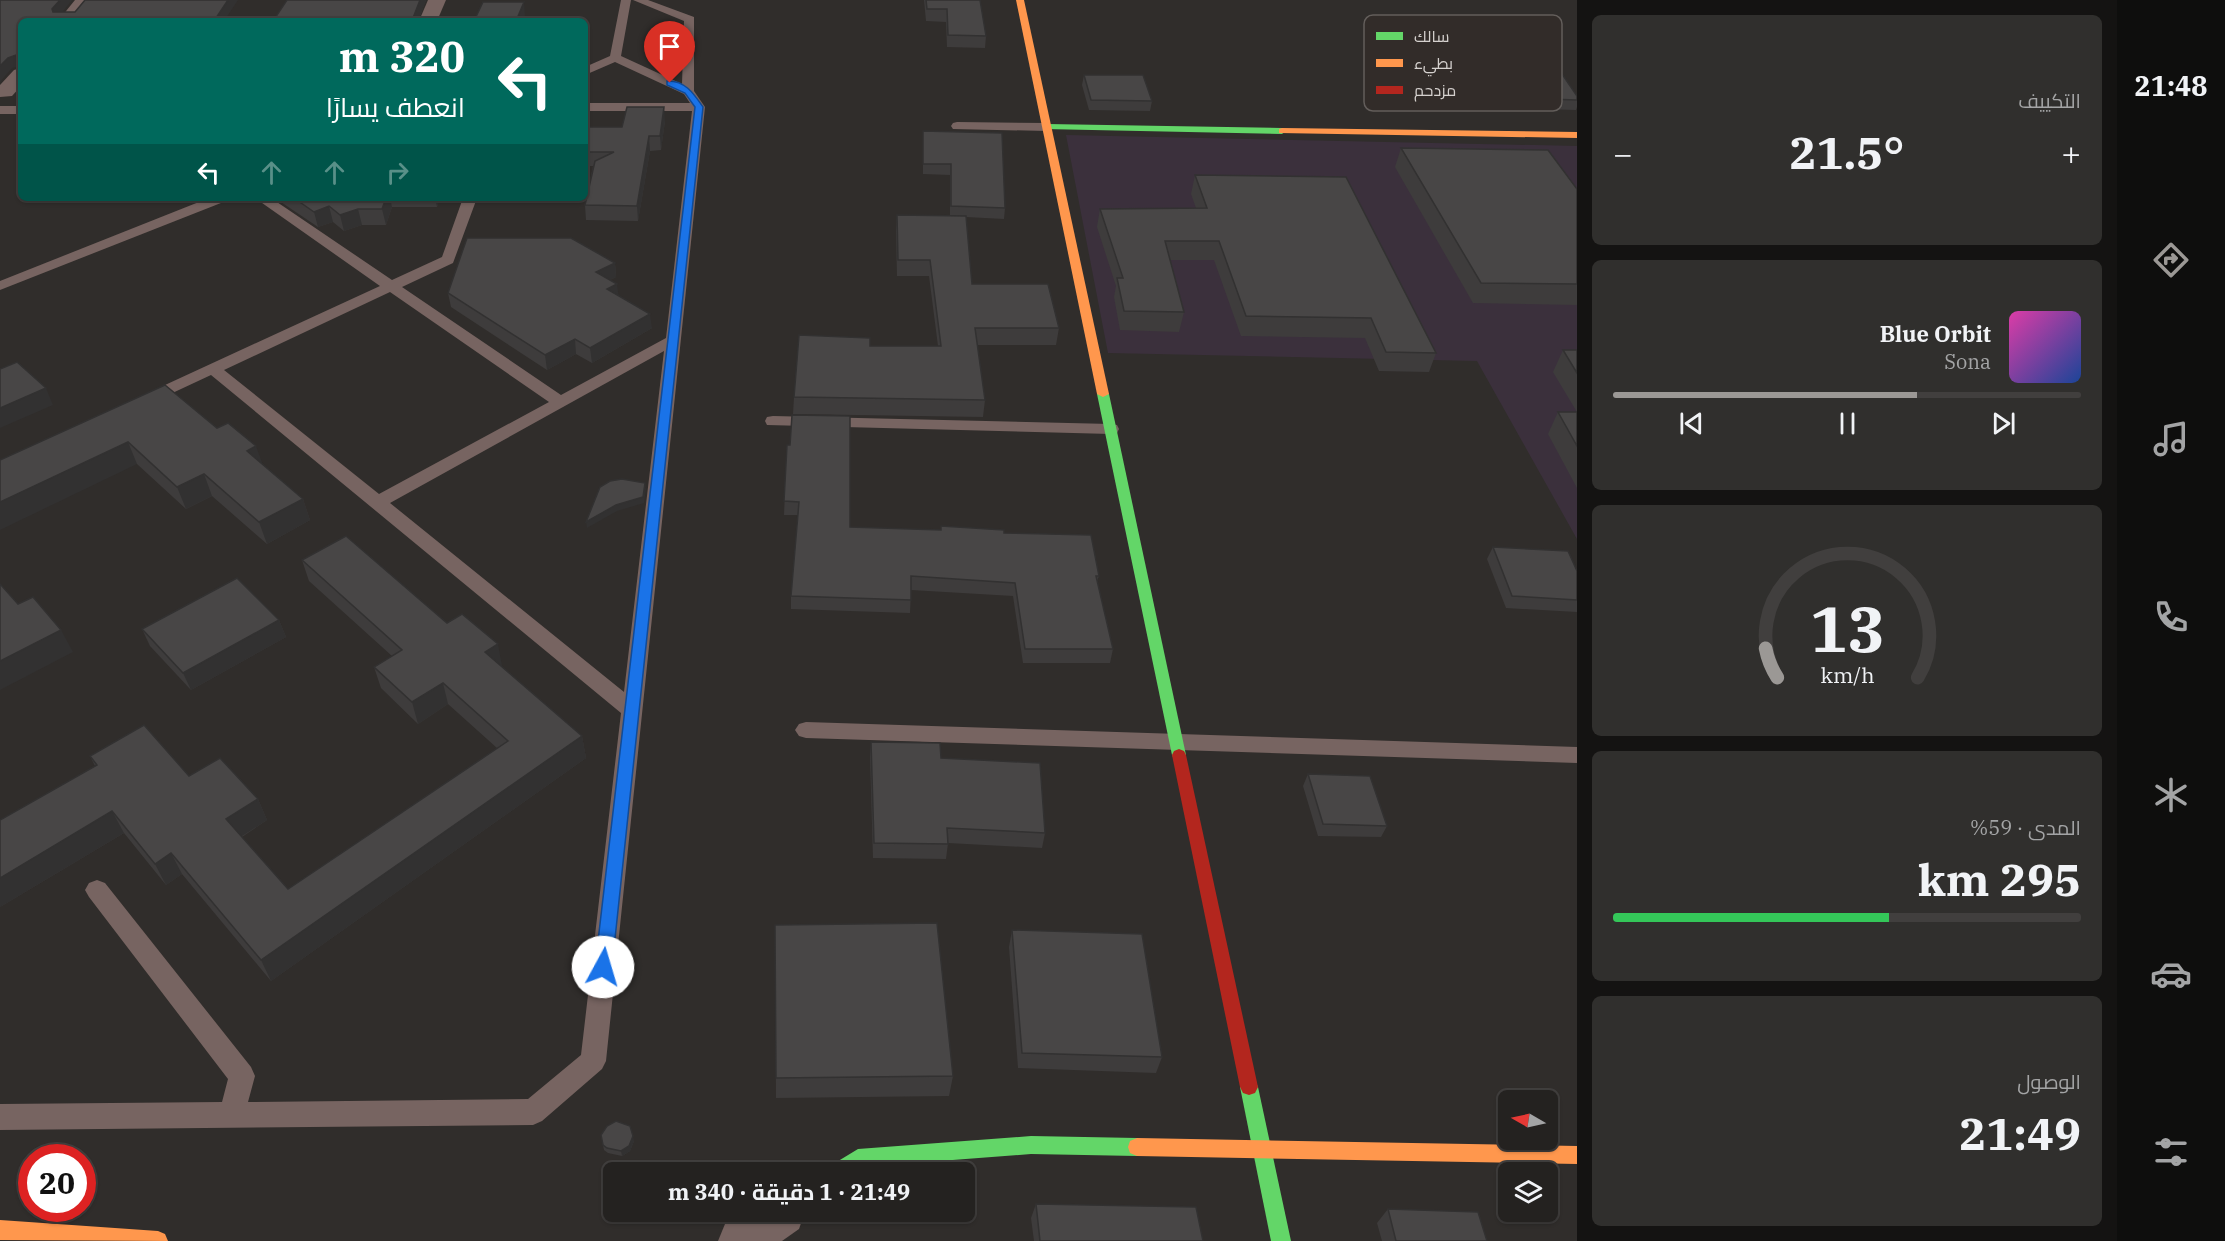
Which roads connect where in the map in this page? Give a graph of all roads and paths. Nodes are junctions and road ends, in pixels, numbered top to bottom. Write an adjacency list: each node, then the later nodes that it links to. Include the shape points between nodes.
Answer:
1 (85, 0): 6 (street)
2 (437, 0): 7 (street)
3 (626, 0): 8 (lane)
4 (638, 0): 12 (lane, via 690,19)
5 (1020, 0): 16 (street)
6 (70, 18)
7 (429, 18)
8 (615, 58): 9 (lane); 12 (lane)
9 (588, 70)
10 (18, 79): 11 (street)
11 (7, 96): 13 (lane)
12 (694, 99): 14 (lane); 23 (lane)
13 (18, 107)
14 (588, 107)
15 (957, 126): 16 (lane)
16 (1047, 127): 17 (street); 28 (street)
17 (1577, 135)
18 (213, 201): 21 (lane)
19 (265, 201): 22 (lane)
20 (469, 201): 22 (lane, via 448,260)
21 (0, 286)
22 (391, 287): 24 (lane); 25 (lane)
23 (673, 340): 25 (lane); 30 (lane)
24 (213, 369): 26 (lane); 29 (lane)
25 (560, 402): 29 (lane)
26 (128, 407)
27 (773, 421): 28 (lane)
28 (1111, 429): 32 (street)
29 (377, 503): 30 (lane)
30 (631, 708): 35 (lane, via 593,1061 532,1112)
31 (806, 730): 32 (lane)
32 (1176, 740): 33 (lane); 37 (street)
33 (1577, 755)
34 (97, 890): 35 (lane, via 242,1077)
35 (232, 1115): 36 (lane)
36 (0, 1117)
37 (1262, 1150): 38 (street); 39 (street, via 1031,1145 858,1158); 44 (street)
38 (1577, 1155)
39 (852, 1162)
40 (768, 1222): 43 (street)
41 (0, 1230): 42 (street)
42 (158, 1241)
43 (742, 1241)
44 (1281, 1241)

